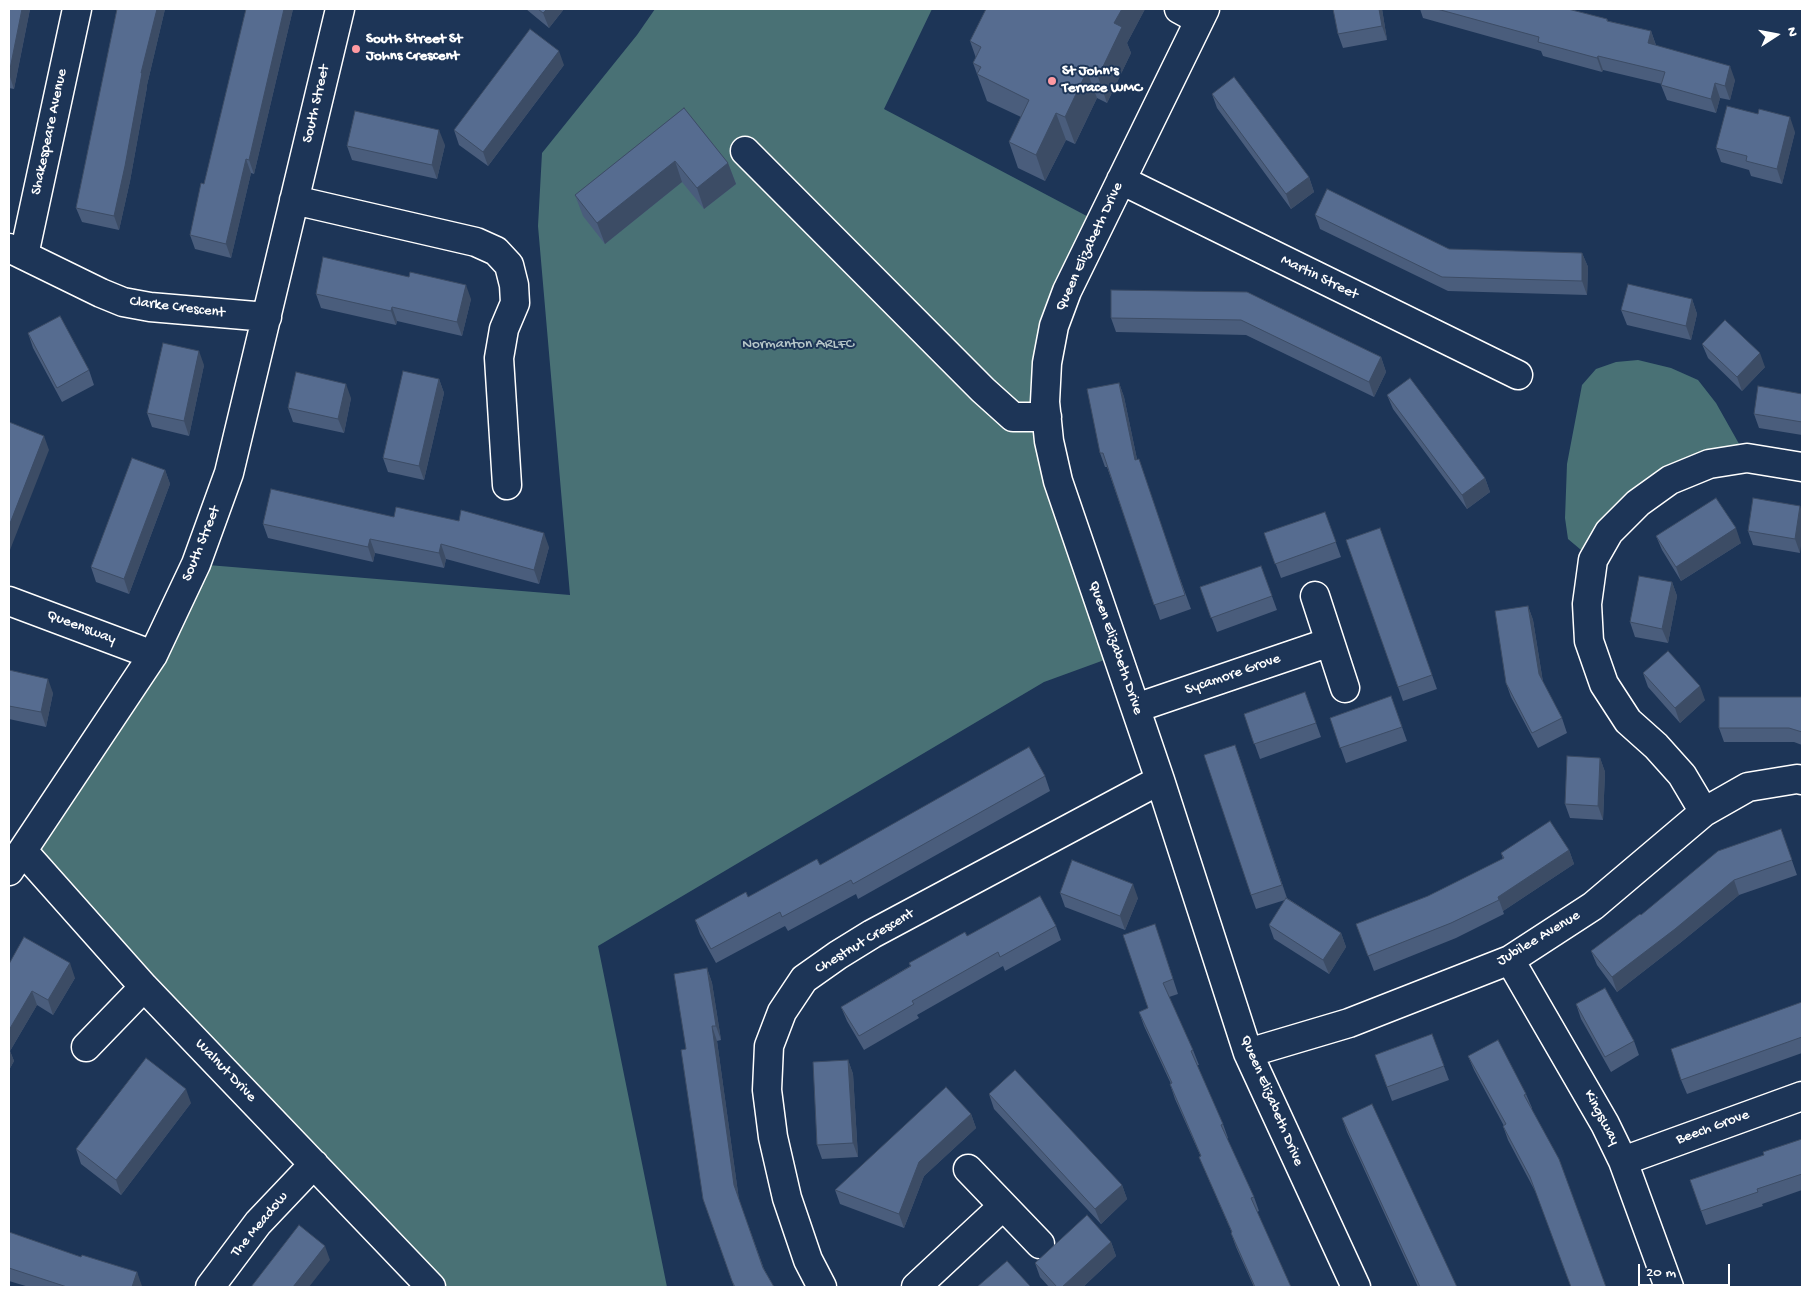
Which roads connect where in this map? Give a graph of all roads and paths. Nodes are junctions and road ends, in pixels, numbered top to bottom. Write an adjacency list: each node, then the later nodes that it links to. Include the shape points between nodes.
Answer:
1 (77, 9): 7 (street, Shakespeare Avenue)
2 (340, 9): 6 (street, South Street)
3 (1194, 12): 5 (street, Queen Elizabeth Drive)
4 (745, 151): 10 (street, via 1013,417)
5 (1121, 180): 9 (street, Martin Street); 10 (street, Queen Elizabeth Drive, via 1067,291 1054,326 1047,363)
6 (294, 200): 8 (street, South Street); 12 (street, via 476,242 496,251 509,265 515,303 504,328 499,358)
7 (16, 251): 8 (street, Clarke Crescent, via 123,302)
8 (267, 318): 16 (street, South Street, via 229,473 196,564)
9 (1518, 375)
10 (1046, 418): 18 (street, Queen Elizabeth Drive, via 1058,481)
11 (1802, 468): 21 (street, via 1747,458 1709,464 1670,480 1638,503 1609,532 1593,560 1587,604 1589,641 1604,684 1628,721 1682,775)
12 (507, 485)
13 (1315, 596): 15 (street)
14 (9, 601): 16 (street, Queensway)
15 (1330, 642): 17 (street); 18 (street, Sycamore Grove)
16 (153, 655): 22 (street, South Street)
17 (1345, 688)
18 (1136, 708): 19 (street, Queen Elizabeth Drive)
19 (1160, 780): 26 (street, Queen Elizabeth Drive); 35 (street, Chestnut Crescent, via 838,954 804,979 782,1012 769,1046 767,1090 773,1137 787,1198 808,1260)
20 (1802, 780): 21 (street, Jubilee Avenue, via 1748,787)
21 (1704, 812): 23 (street, Jubilee Avenue, via 1592,906)
22 (16, 861): 24 (street, Walnut Drive)
23 (1510, 960): 26 (street, Jubilee Avenue, via 1349,1023); 28 (street, Kingsway, via 1606,1124)
24 (144, 987): 25 (street); 29 (street, Walnut Drive)
25 (86, 1047)
26 (1248, 1053): 37 (street, Queen Elizabeth Drive)
27 (1802, 1096): 28 (street, Beech Grove)
28 (1623, 1161): 38 (street, Kingsway)
29 (314, 1164): 33 (street, The Meadow, via 258,1223); 34 (street, Walnut Drive)
30 (968, 1169): 31 (street)
31 (1003, 1206): 32 (street); 36 (street)
32 (1040, 1244)
33 (210, 1287)
34 (431, 1287)
35 (822, 1287)
36 (916, 1287)
37 (1356, 1287)
38 (1669, 1287)

